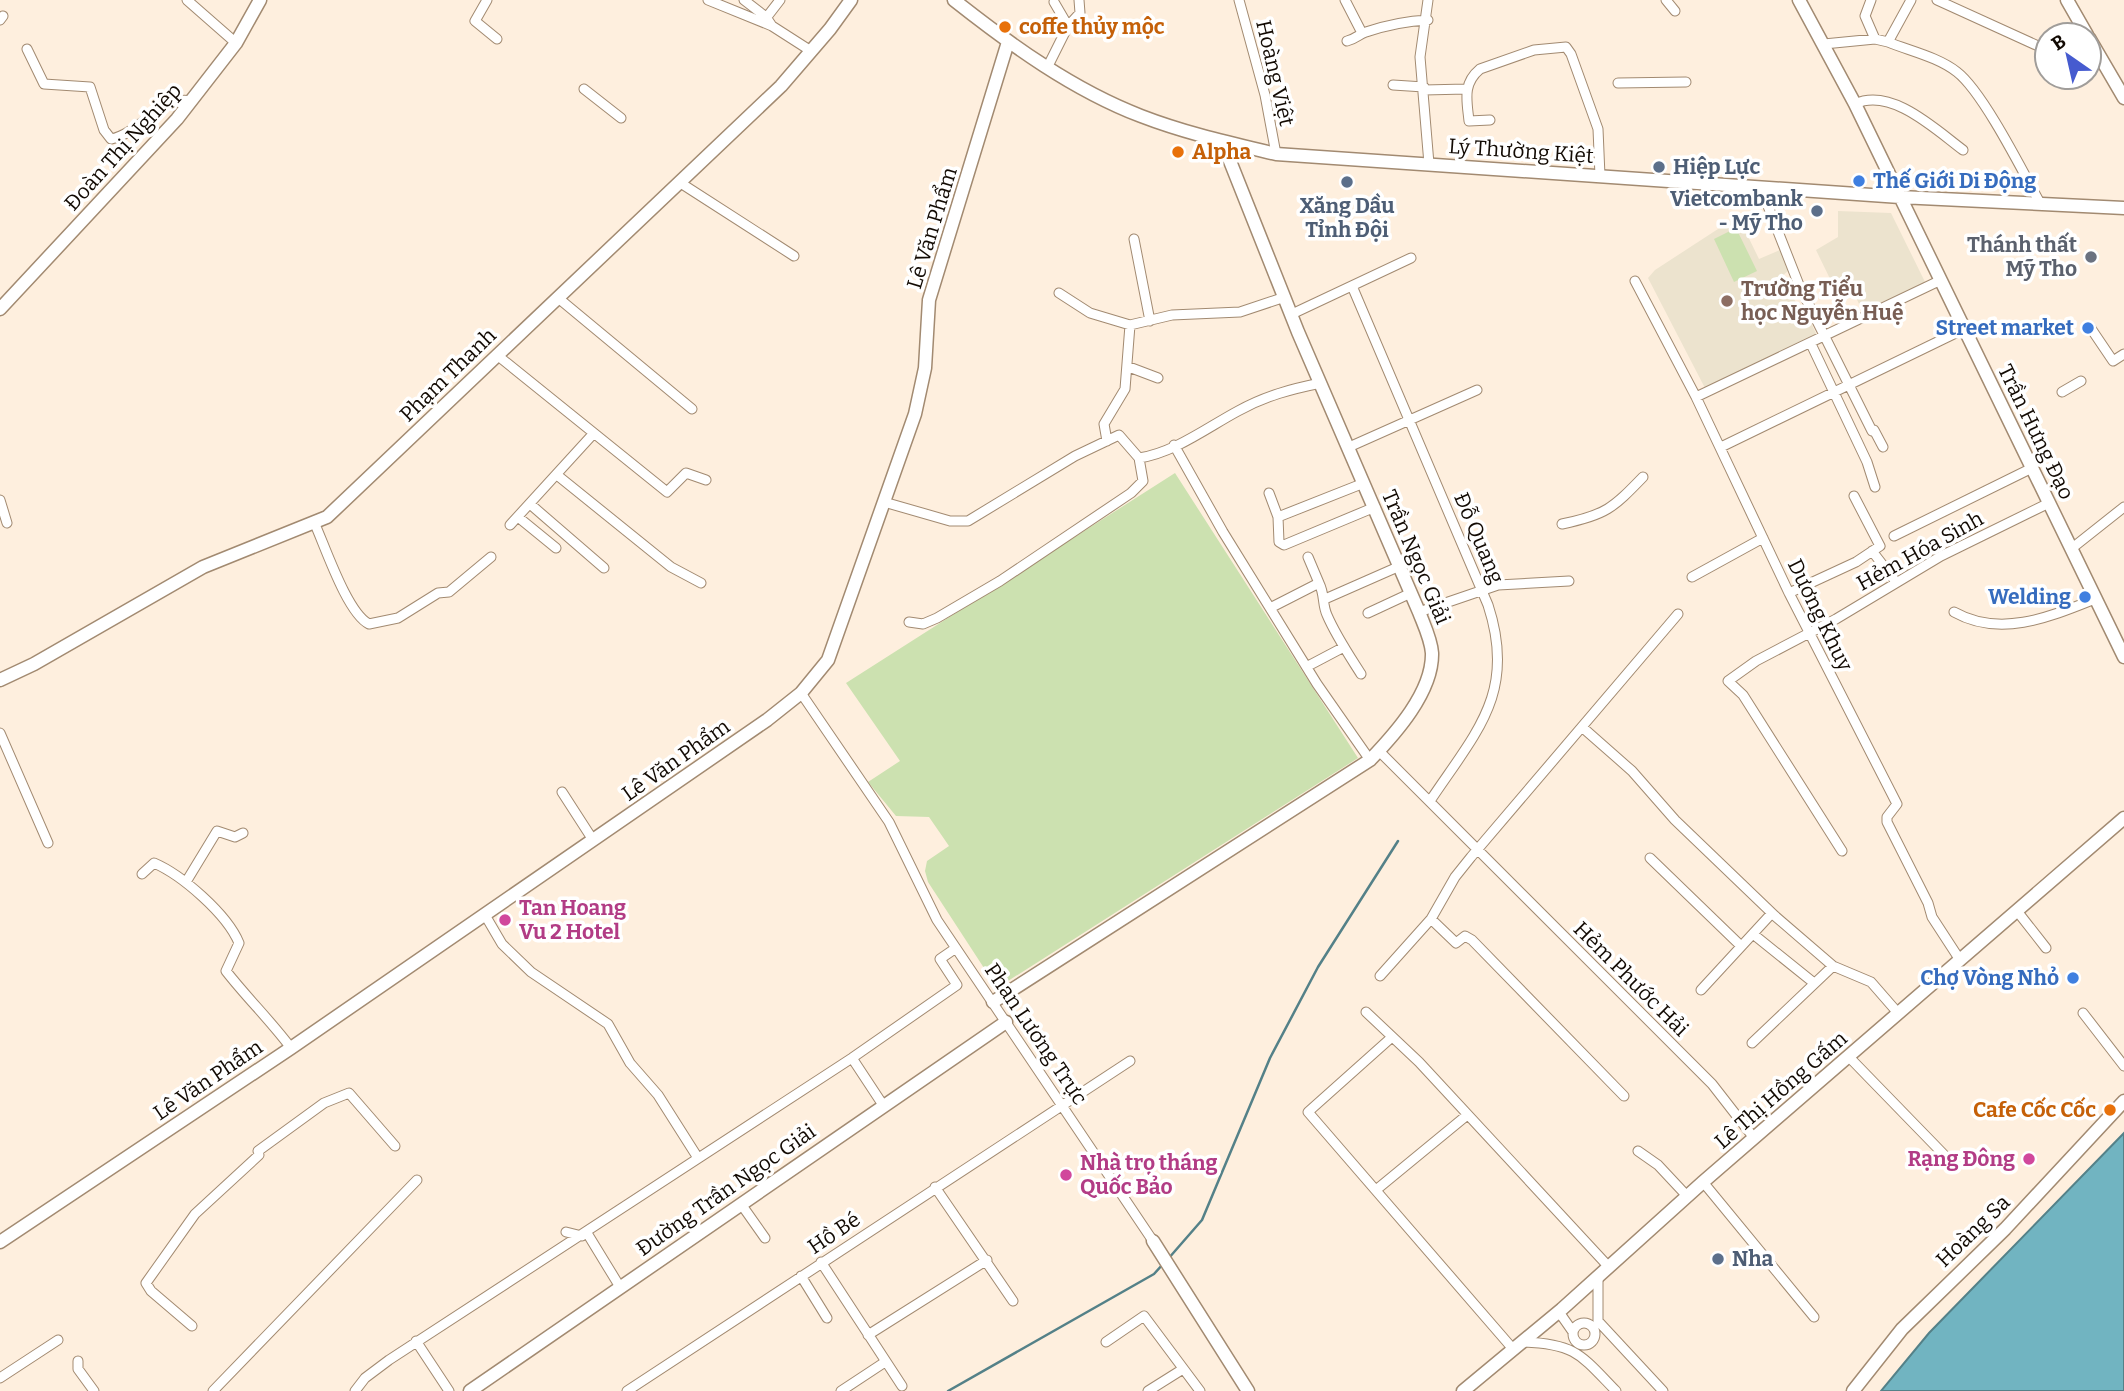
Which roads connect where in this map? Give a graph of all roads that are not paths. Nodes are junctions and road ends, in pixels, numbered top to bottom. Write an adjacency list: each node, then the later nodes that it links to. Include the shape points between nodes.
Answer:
1 (187, 0): 31 (street)
2 (260, 0): 31 (street, Đoàn Thị Nghiệp)
3 (487, 0): 26 (street, via 475,21)
4 (710, 0): 23 (street)
5 (744, 0): 23 (street)
6 (780, 0): 23 (street)
7 (851, 0): 35 (street, Phạm Thanh)
8 (954, 0): 29 (street, Lý Thường Kiệt)
9 (1079, 0): 24 (street, via 1080,13)
10 (1239, 0): 51 (street, Hoàng Việt)
11 (1345, 0): 25 (street)
12 (1428, 0): 21 (street)
13 (1667, 0): 20 (street)
14 (1799, 0): 32 (street, Trần Hưng Đạo)
15 (1871, 0): 27 (street, via 1865,16)
16 (1911, 0): 30 (street)
17 (1937, 0): 33 (street)
18 (2067, 0): 22 (street)
19 (1054, 2): 24 (street)
20 (1675, 11)
21 (1428, 20): 25 (street); 42 (street, via 1420,57)
22 (2079, 21)
23 (767, 22): 35 (street)
24 (1068, 26): 37 (street)
25 (1362, 33): 28 (street)
26 (497, 39)
27 (1875, 39): 30 (street); 32 (street)
28 (1347, 41)
29 (1008, 42): 37 (street, Lý Thường Kiệt); 105 (street, Lê Văn Phẩm, via 929,300 925,368)
30 (1888, 42): 57 (street, via 1959,74)
31 (236, 43): 45 (street, Đoàn Thị Nghiệp)
32 (1824, 44): 46 (street, Trần Hưng Đạo)
33 (2033, 44)
34 (27, 49): 45 (street, via 44,83 90,87 111,139 128,133 169,103 180,98)
35 (811, 51): 54 (street, Phạm Thanh, via 781,86)
36 (2103, 62): 44 (street)
37 (1048, 66): 49 (street, Lý Thường Kiệt, via 1140,116)
38 (1686, 82): 39 (street)
39 (1618, 83)
40 (1393, 85): 42 (street)
41 (584, 89): 47 (street)
42 (1424, 89): 43 (street); 52 (street)
43 (1466, 89): 48 (street, via 1468,121); 53 (street, via 1480,69 1534,50 1566,47 1598,129)
44 (2124, 98)
45 (191, 101): 68 (street, Đoàn Thị Nghiệp)
46 (1855, 104): 50 (street, via 1872,97 1892,103); 55 (street, Trần Hưng Đạo)
47 (621, 118)
48 (1490, 120)
49 (1222, 141): 51 (street, Lý Thường Kiệt); 67 (street, Trần Ngọc Giải)
50 (1963, 150)
51 (1276, 154): 52 (street, Lý Thường Kiệt)
52 (1429, 164): 53 (street, Lý Thường Kiệt)
53 (1600, 176): 55 (street, Lý Thường Kiệt)
54 (679, 182): 60 (street); 66 (street, Phạm Thanh)
55 (1900, 197): 57 (street, Lý Thường Kiệt); 62 (street, Trần Hưng Đạo)
56 (1766, 201): 74 (street)
57 (2040, 203): 58 (street, Lý Thường Kiệt)
58 (2124, 208)
59 (1134, 239): 70 (street)
60 (794, 256)
61 (1411, 258): 64 (street)
62 (1941, 280): 73 (street, Trần Hưng Đạo); 74 (street)
63 (1635, 281): 86 (street, Dương Khuy)
64 (1352, 286): 69 (street); 88 (street, Đỗ Quang)
65 (1059, 293): 71 (street, via 1090,313)
66 (557, 297): 77 (street, Phạm Thanh); 87 (street)
67 (1284, 297): 69 (street, Trần Ngọc Giải); 70 (street, via 1240,312 1180,314)
68 (0, 309)
69 (1292, 314): 81 (street, Trần Ngọc Giải)
70 (1150, 321): 71 (street)
71 (1130, 325): 78 (street)
72 (2090, 327): 76 (street, via 2113,361)
73 (1964, 329): 82 (street); 96 (street, Trần Hưng Đạo)
74 (1825, 338): 75 (street); 82 (street)
75 (1811, 344): 85 (street); 86 (street)
76 (2124, 354)
77 (497, 355): 89 (street); 112 (street, Phạm Thanh, via 353,494 327,517)
78 (1129, 367): 79 (street); 90 (street, via 1125,389 1104,424)
79 (1158, 378)
80 (2081, 381): 84 (street)
81 (1321, 383): 91 (street, via 1259,400); 92 (street, Trần Ngọc Giải)
82 (1850, 385): 85 (street); 94 (street)
83 (1477, 390): 88 (street)
84 (2062, 392)
85 (1834, 393): 93 (street); 101 (street)
86 (1696, 397): 93 (street, Dương Khuy)
87 (692, 410)
88 (1411, 421): 92 (street); 130 (street, Đỗ Quang)
89 (594, 433): 97 (street); 99 (street, via 667,492 684,474)
90 (1107, 441): 95 (street, via 1123,436); 105 (street, via 968,521 950,521)
91 (1174, 445): 95 (street); 135 (street, Hẻm Phước Hải)
92 (1349, 447): 100 (street, Trần Ngọc Giải)
93 (1721, 447): 117 (street, Dương Khuy)
94 (1883, 447)
95 (1139, 458): 140 (street, via 1143,481 1131,493 937,618 923,624)
96 (2032, 468): 106 (street, Trần Hưng Đạo); 116 (street)
97 (557, 475): 107 (street); 128 (street, via 666,563)
98 (1643, 477): 114 (street, via 1601,514)
99 (706, 480)
100 (1364, 483): 108 (street, Trần Ngọc Giải); 111 (street)
101 (1875, 486)
102 (1269, 493): 111 (street)
103 (1854, 496): 120 (street, via 1880,546)
104 (0, 500): 113 (street)
105 (884, 502): 147 (street, Lê Văn Phẩm, via 828,660)
106 (2049, 503): 119 (street, Trần Hưng Đạo); 127 (street, Hẻm Hóa Sinh)
107 (530, 504): 110 (street); 124 (street)
108 (1374, 507): 111 (street, via 1283,545); 123 (street, Trần Ngọc Giải)
109 (2124, 507): 119 (street)
110 (518, 517): 115 (street); 118 (street)
111 (1278, 517)
112 (314, 522): 121 (street, via 346,594 369,624 398,618 438,593 449,592); 146 (street, Phạm Thanh, via 203,567)
113 (7, 523)
114 (1562, 524)
115 (510, 525)
116 (1894, 536)
117 (1763, 538): 125 (street); 132 (street, Dương Khuy)
118 (556, 548)
119 (2071, 550): 134 (street, Trần Hưng Đạo)
120 (1872, 551): 127 (street); 132 (street)
121 (491, 557)
122 (1308, 557): 129 (street)
123 (1400, 566): 131 (street, Trần Ngọc Giải); 133 (street)
124 (604, 568)
125 (1692, 577)
126 (1569, 581): 130 (street, via 1529,581)
127 (1896, 582): 141 (street, Hẻm Hóa Sinh)
128 (701, 583)
129 (1319, 583): 133 (street); 135 (street)
130 (1480, 589): 136 (street); 152 (street, Đỗ Quang, via 1498,641 1496,690 1474,736)
131 (1411, 593): 136 (street, Trần Ngọc Giải); 138 (street)
132 (1789, 593): 141 (street, Dương Khuy)
133 (1325, 599): 142 (street, via 1326,612)
134 (2095, 599): 137 (street, via 2010,625 1968,620); 143 (street, Trần Hưng Đạo)
135 (1272, 607): 144 (street, Hẻm Phước Hải)
136 (1419, 612): 150 (street, Trần Ngọc Giải, via 1430,643 1430,668 1414,704)
137 (1954, 612)
138 (1368, 614)
139 (1678, 614): 148 (street)
140 (909, 622)
141 (1810, 634): 158 (street, Hẻm Hóa Sinh, via 1728,681 1743,695); 170 (street, Dương Khuy, via 1895,799 1896,808 1887,817 1905,861 1932,917)
142 (1344, 646): 144 (street); 145 (street)
143 (2124, 657)
144 (1308, 666): 150 (street, Hẻm Phước Hải)
145 (1361, 674)
146 (0, 680)
147 (801, 693): 155 (street, Lê Văn Phẩm); 168 (street, Phan Lương Trực, via 884,813 925,899)
148 (1582, 727): 157 (street); 163 (street, via 1632,771 1675,820)
149 (0, 733): 156 (street)
150 (1374, 755): 152 (street, Hẻm Phước Hải); 175 (street, Trần Ngọc Giải)
151 (562, 792): 155 (street)
152 (1430, 801): 157 (street, Hẻm Phước Hải)
153 (2124, 818): 162 (street, Lê Thị Hồng Gấm)
154 (243, 833): 161 (street, via 235,837 217,831)
155 (593, 840): 164 (street, Lê Văn Phẩm)
156 (48, 843)
157 (1478, 849): 165 (street); 192 (street, Hẻm Phước Hải, via 1712,1084)
158 (1842, 851)
159 (1650, 858): 167 (street)
160 (142, 874): 161 (street, via 154,863)
161 (186, 882): 182 (street, via 236,937 237,949 226,971)
162 (2017, 911): 169 (street); 170 (street, Lê Thị Hồng Gấm)
163 (1772, 913): 166 (street); 171 (street)
164 (485, 915): 182 (street, Lê Văn Phẩm); 195 (street, via 502,944 531,972 608,1024)
165 (1431, 919): 172 (street); 187 (street, via 1456,943 1465,936 1472,940)
166 (1753, 934): 167 (street); 173 (street)
167 (1741, 946): 174 (street)
168 (956, 948): 175 (street, Phan Lương Trực); 184 (street, via 940,959 957,985)
169 (2046, 948)
170 (1960, 960): 177 (street, Lê Thị Hồng Gấm)
171 (1833, 966): 173 (street); 177 (street, via 1871,982)
172 (1380, 976)
173 (1814, 983): 181 (street)
174 (1701, 990)
175 (993, 1002): 179 (street, Phan Lương Trực)
176 (1366, 1012): 180 (street)
177 (1898, 1013): 183 (street, Lê Thị Hồng Gấm)
178 (2083, 1013): 186 (street)
179 (1006, 1022): 189 (street, Phan Lương Trực); 190 (street, Đường Trần Ngọc Giải)
180 (1392, 1037): 191 (street); 200 (street, via 1308,1112)
181 (1752, 1043)
182 (291, 1048): 207 (street, Lê Văn Phẩm)
183 (1849, 1057): 192 (street, Lê Thị Hồng Gấm); 196 (street)
184 (852, 1058): 190 (street); 195 (street)
185 (1130, 1061): 189 (street, Hồ Bé)
186 (2124, 1066)
187 (1623, 1096)
188 (2124, 1101): 249 (street, Hoàng Sa, via 2005,1229 1902,1329)
189 (1059, 1104): 199 (street, Hồ Bé); 206 (street, Phan Lương Trực)
190 (883, 1105): 202 (street, Đường Trần Ngọc Giải)
191 (1466, 1116): 200 (street); 210 (street)
192 (1754, 1138): 198 (street, Lê Thị Hồng Gấm)
193 (395, 1146): 219 (street, via 349,1093 324,1103 258,1153 195,1214 146,1283)
194 (1638, 1151): 201 (street)
195 (698, 1158): 204 (street)
196 (1953, 1164)
197 (416, 1180): 237 (street)
198 (1703, 1182): 201 (street, Lê Thị Hồng Gấm); 216 (street)
199 (934, 1186): 208 (street); 209 (street, Hồ Bé)
200 (1376, 1190): 228 (street)
201 (1687, 1196): 210 (street, Lê Thị Hồng Gấm)
202 (741, 1203): 205 (street); 213 (street, Đường Trần Ngọc Giải)
203 (566, 1232): 204 (street)
204 (584, 1234): 213 (street); 226 (street)
205 (765, 1238)
206 (1153, 1241): 245 (street, Phan Lương Trực)
207 (0, 1242)
208 (988, 1260): 214 (street); 221 (street)
209 (821, 1262): 211 (street, Hồ Bé); 221 (street)
210 (1608, 1266): 212 (street, Lê Thị Hồng Gấm)
211 (801, 1276): 217 (street); 241 (street, Hồ Bé)
212 (1598, 1276): 215 (street, Lê Thị Hồng Gấm); 220 (street, via 1596,1312)
213 (620, 1287): 240 (street, Đường Trần Ngọc Giải)
214 (1013, 1301)
215 (1560, 1310): 218 (street); 222 (street); 228 (street, Lê Thị Hồng Gấm)
216 (1814, 1317)
217 (827, 1318)
218 (1585, 1324): 220 (street); 222 (street); 225 (street)
219 (192, 1326)
220 (1602, 1327): 224 (street)
221 (869, 1335): 231 (street)
222 (1574, 1336): 225 (street, via 1582,1345); 229 (street)
223 (58, 1340): 234 (street)
224 (1613, 1340): 225 (street, via 1602,1336); 248 (street)
225 (1591, 1341): 232 (street, via 1585,1353)
226 (416, 1342): 238 (street, via 373,1371); 239 (street)
227 (1106, 1342): 233 (street, via 1144,1317)
228 (1518, 1345): 229 (street, via 1549,1343); 246 (street, Lê Thị Hồng Gấm)
229 (1576, 1351): 232 (street)
230 (78, 1361): 236 (street)
231 (886, 1362): 235 (street); 242 (street)
232 (1587, 1362): 247 (street)
233 (1183, 1368): 243 (street); 244 (street)
234 (0, 1378)
235 (902, 1387)
236 (94, 1391)
237 (213, 1391)
238 (355, 1391)
239 (449, 1391)
240 (470, 1391)
241 (627, 1391)
242 (841, 1391)
243 (1148, 1391)
244 (1200, 1391)
245 (1248, 1391)
246 (1463, 1391)
247 (1616, 1391)
248 (1663, 1391)
249 (1853, 1391)

